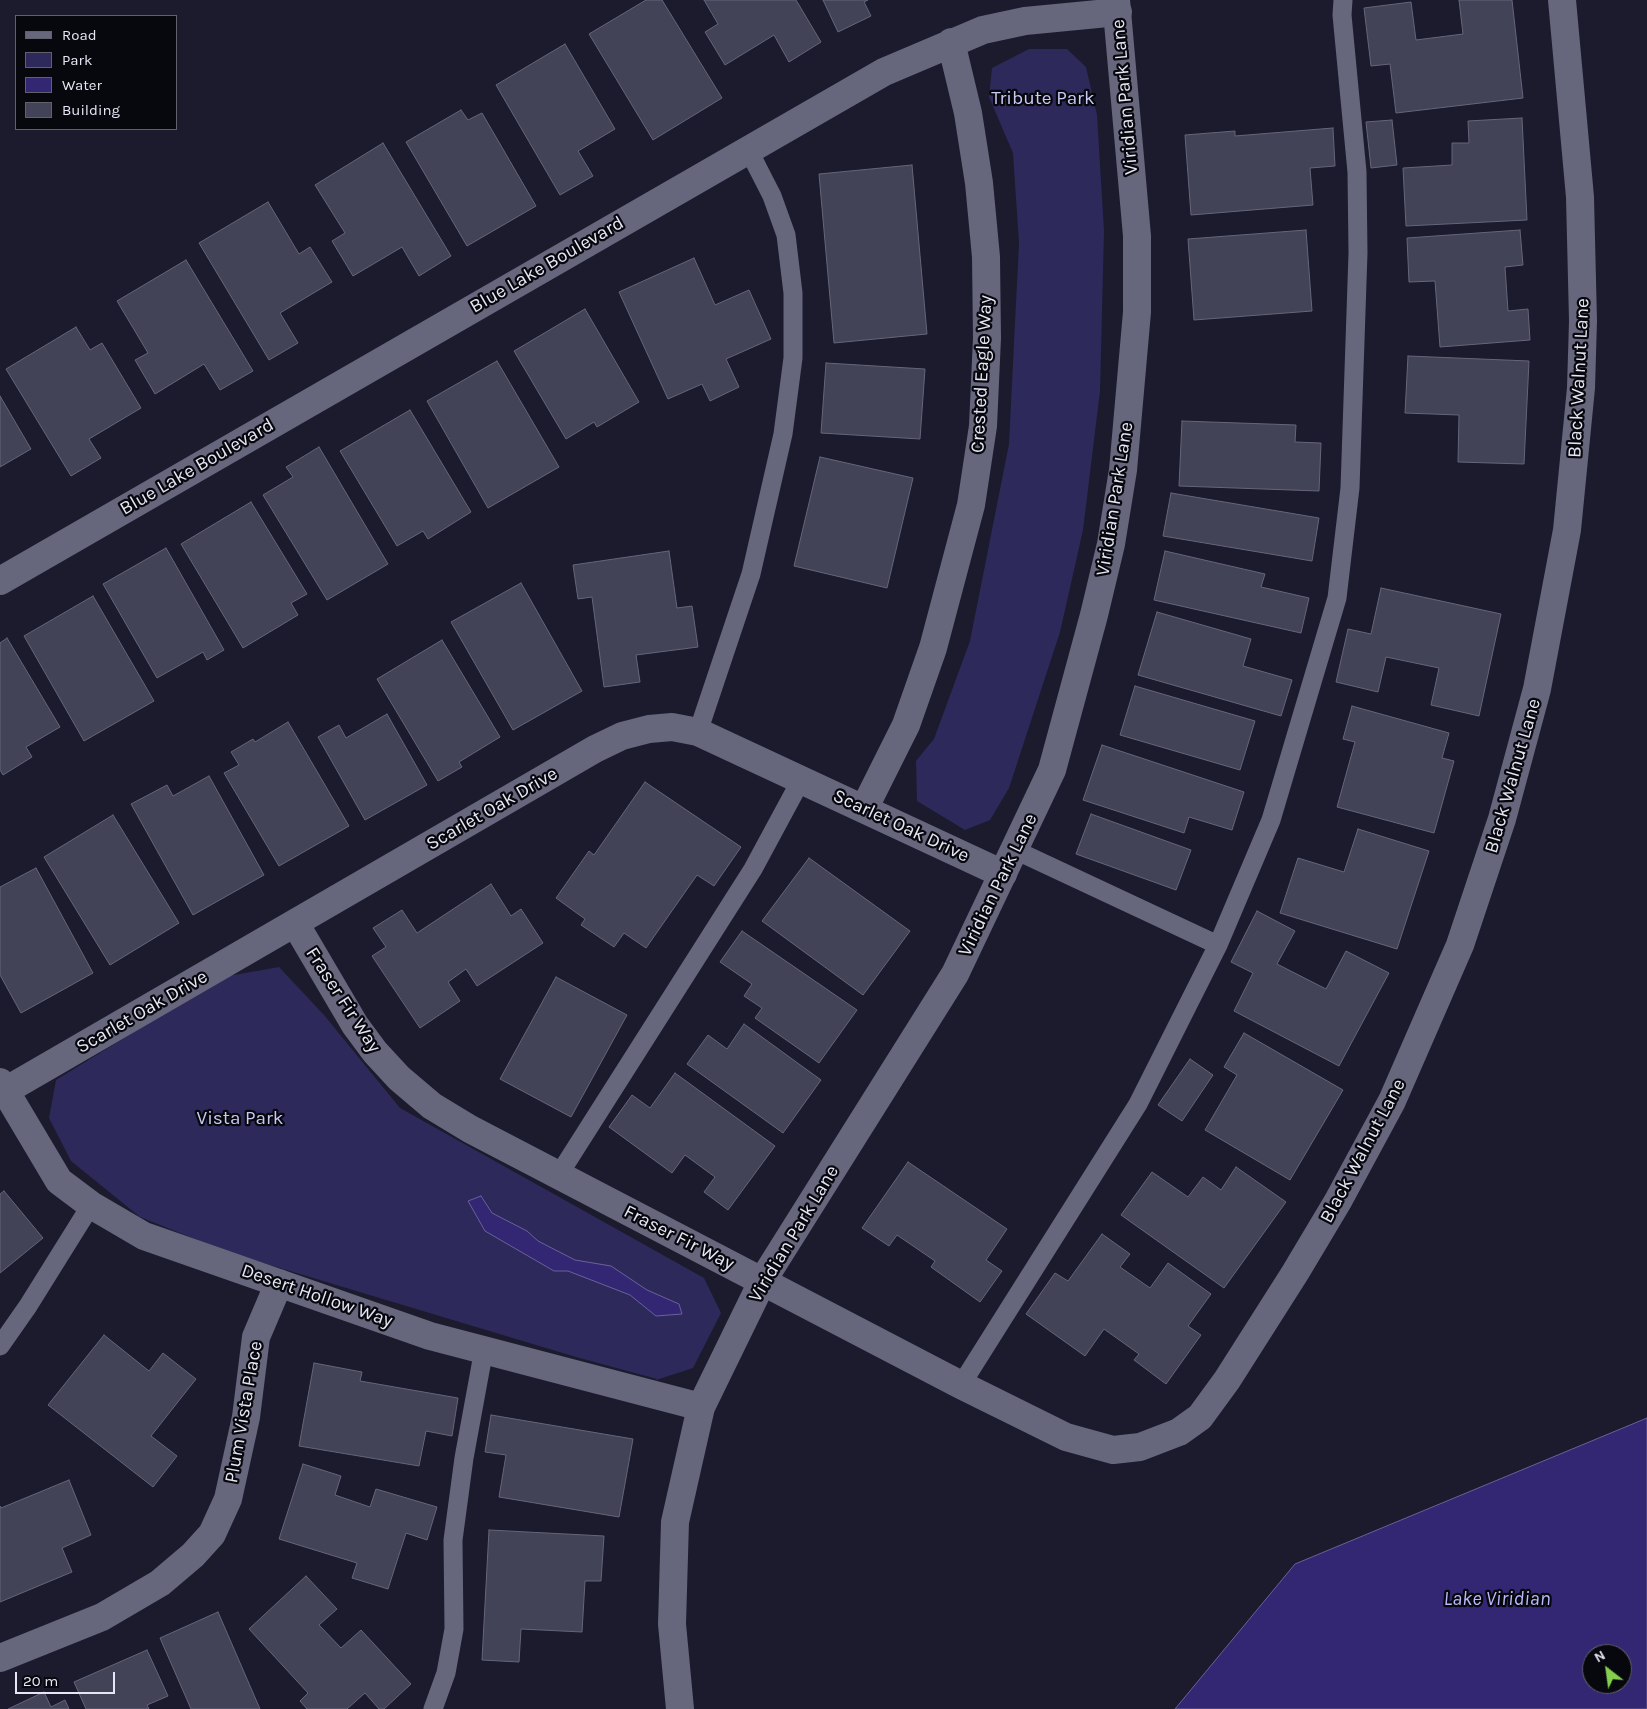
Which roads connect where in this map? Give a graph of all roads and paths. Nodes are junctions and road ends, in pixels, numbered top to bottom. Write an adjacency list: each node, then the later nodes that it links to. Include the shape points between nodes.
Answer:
1 (1343, 0): 13 (lane, via 1357,172 1358,253 1350,488 1337,598 1271,820)
2 (1562, 0): 23 (street, Black Walnut Lane, via 1580,206 1581,388 1567,530 1554,608 1537,689 1502,819 1460,945 1437,1002 1392,1101 1338,1201 1232,1372 1200,1417 1179,1432)
3 (1117, 6): 4 (street, Blue Lake Boulevard, via 983,30); 10 (street, Viridian Park Lane, via 1137,236 1137,312 1124,470 1111,544 1052,770)
4 (951, 42): 5 (street, Blue Lake Boulevard, via 884,72); 9 (street, Crested Eagle Way, via 968,112 986,257 984,426 971,506 933,648 906,725)
5 (748, 149): 6 (street, Blue Lake Boulevard); 7 (lane, via 772,196 786,235 792,293 793,358 783,434 751,574)
6 (0, 581)
7 (698, 732): 8 (street, Scarlet Oak Drive); 12 (street, Scarlet Oak Drive, via 672,727 622,736)
8 (801, 780): 9 (street, Scarlet Oak Drive); 15 (lane, via 753,869)
9 (864, 809): 11 (street, Scarlet Oak Drive)
10 (1015, 850): 11 (street, Viridian Park Lane); 13 (lane)
11 (1003, 874): 17 (street, Viridian Park Lane, via 955,974)
12 (295, 923): 14 (street, Scarlet Oak Drive); 15 (street, Fraser Fir Way, via 354,1025 398,1078 432,1106)
13 (1218, 945): 21 (lane, via 1138,1104)
14 (3, 1087): 16 (street, Desert Hollow Way, via 59,1181)
15 (558, 1176): 17 (street, Fraser Fir Way)
16 (91, 1205): 18 (street, Desert Hollow Way, via 144,1236); 19 (lane)
17 (762, 1280): 21 (street, Fraser Fir Way); 22 (street, Viridian Park Lane)
18 (279, 1283): 20 (street, Desert Hollow Way, via 430,1336); 24 (street, Plum Vista Place, via 256,1336 238,1454 228,1499 212,1534 193,1555 152,1588 102,1617)
19 (0, 1346)
20 (484, 1349): 22 (street, Desert Hollow Way); 25 (lane, via 453,1540 454,1629 446,1673)
21 (961, 1385): 23 (street, Fraser Fir Way, via 1066,1437 1113,1450)
22 (701, 1407): 26 (street, Viridian Park Lane, via 675,1522 672,1624)
23 (1140, 1447)
24 (0, 1658)
25 (434, 1709)
26 (680, 1709)

